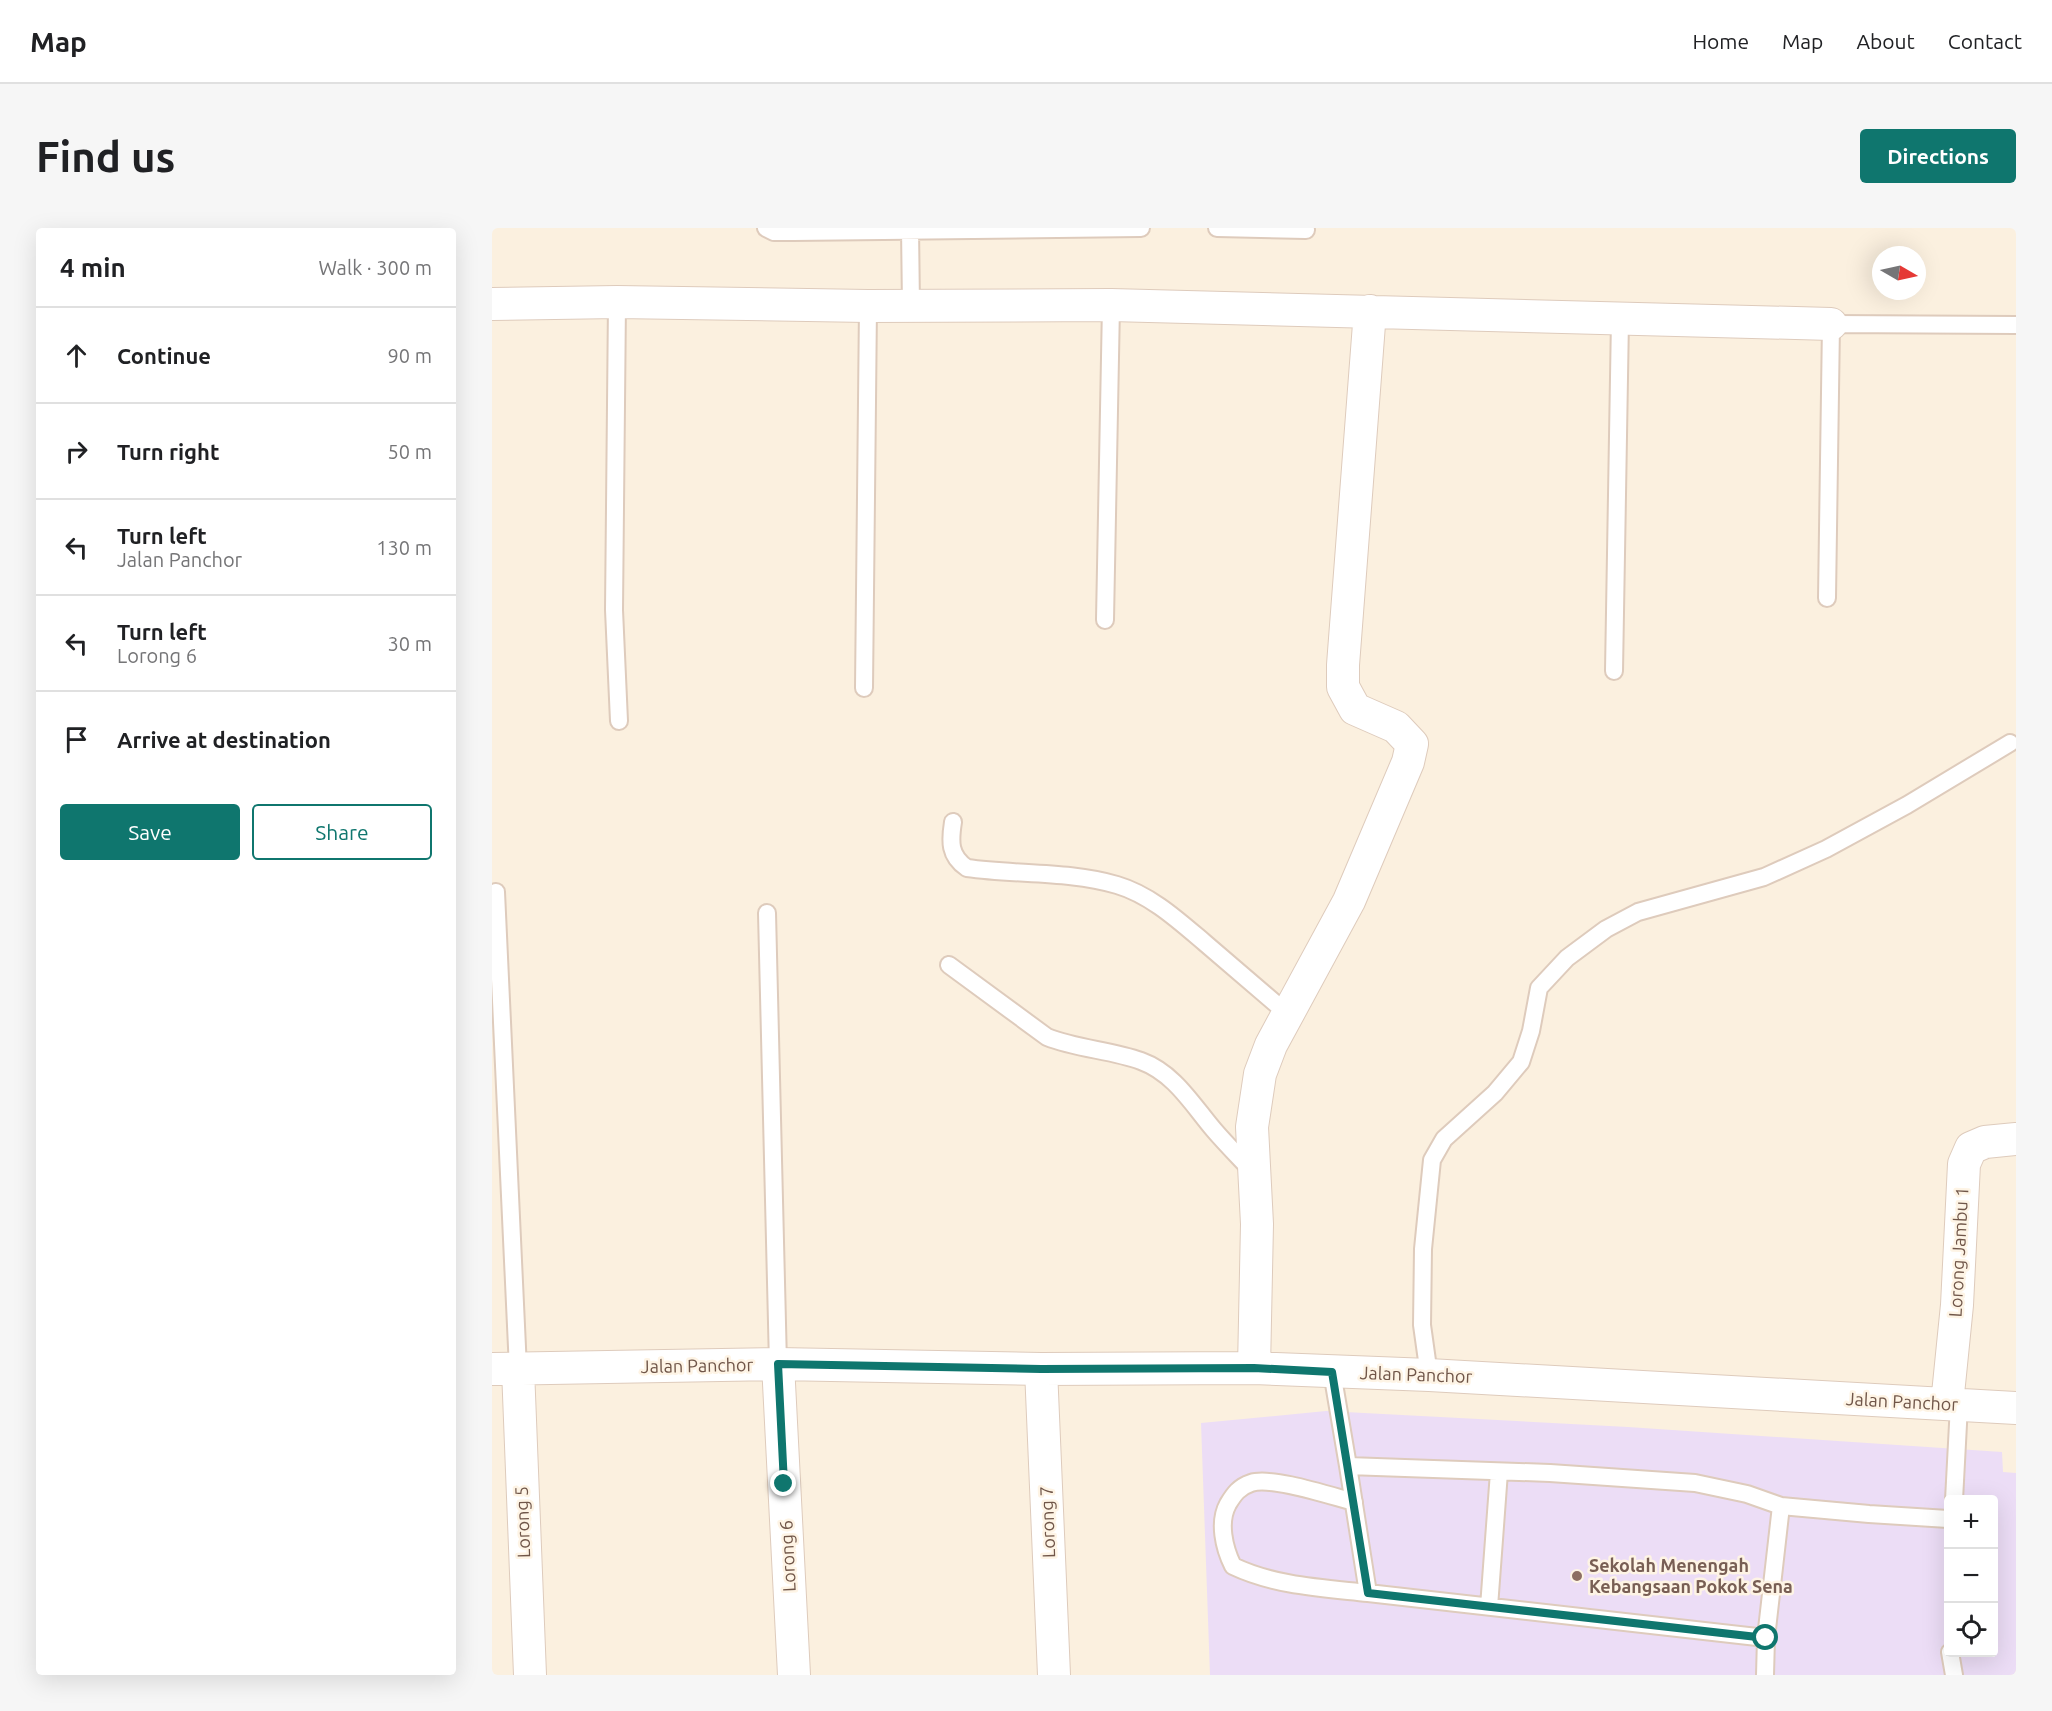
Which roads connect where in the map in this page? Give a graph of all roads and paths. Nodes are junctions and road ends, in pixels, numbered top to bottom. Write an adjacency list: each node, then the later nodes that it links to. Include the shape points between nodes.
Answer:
1 (766, 228): 4 (lane, via 774,232)
2 (1141, 228): 4 (lane)
3 (1217, 228): 5 (lane)
4 (910, 230): 10 (lane)
5 (1306, 230)
6 (617, 302): 7 (street); 9 (street); 19 (lane, via 614,610)
7 (492, 304)
8 (1111, 305): 10 (street); 11 (street); 16 (lane)
9 (868, 306): 10 (street); 18 (lane)
10 (911, 306)
11 (1370, 311): 12 (street); 25 (street, via 1343,687 1355,709 1396,727 1412,744 1349,901)
12 (1620, 319): 13 (street); 17 (lane)
13 (1831, 324): 14 (lane); 15 (lane)
14 (2016, 325)
15 (1827, 598)
16 (1106, 620)
17 (1614, 671)
18 (864, 688)
19 (619, 721)
20 (2010, 743): 33 (lane, via 1826,849 1764,876 1638,912 1606,929 1567,958 1539,988 1521,1062 1496,1093 1444,1139 1432,1160 1422,1303)
21 (953, 822): 25 (lane, via 953,855 967,867 1093,880 1140,895 1184,926)
22 (496, 892): 30 (lane)
23 (767, 913): 28 (lane)
24 (949, 965): 27 (lane, via 1047,1037 1140,1060 1160,1070)
25 (1289, 1015): 27 (street, via 1260,1074 1252,1127)
26 (2016, 1139): 34 (street, Lorong Jambu 1, via 1985,1142 1971,1148 1964,1164)
27 (1255, 1174): 29 (street)
28 (778, 1364): 30 (street, Jalan Panchor); 31 (street, Jalan Panchor); 47 (street, Lorong 6)
29 (1254, 1368): 31 (street, Jalan Panchor); 32 (street, Jalan Panchor)
30 (505, 1369): 46 (street, Lorong 5)
31 (1041, 1369): 48 (street, Lorong 7)
32 (1332, 1372): 33 (street, Jalan Panchor); 36 (lane)
33 (1429, 1375): 34 (street, Jalan Panchor)
34 (1953, 1405): 35 (street, Jalan Panchor); 38 (lane)
35 (2016, 1408)
36 (1348, 1466): 37 (lane); 39 (lane)
37 (1499, 1472): 40 (lane, via 1695,1483 1748,1494); 43 (lane)
38 (1954, 1495)
39 (1354, 1502): 42 (lane); 42 (lane, via 1269,1481 1252,1483 1235,1492 1223,1513 1225,1551 1233,1566 1252,1575)
40 (1781, 1506): 41 (lane); 44 (lane)
41 (1944, 1519)
42 (1368, 1593): 43 (lane)
43 (1489, 1607): 44 (lane)
44 (1766, 1638): 49 (lane)
45 (1951, 1657): 50 (lane)
46 (530, 1675)
47 (794, 1675)
48 (1054, 1675)
49 (1765, 1675)
50 (1954, 1675)

